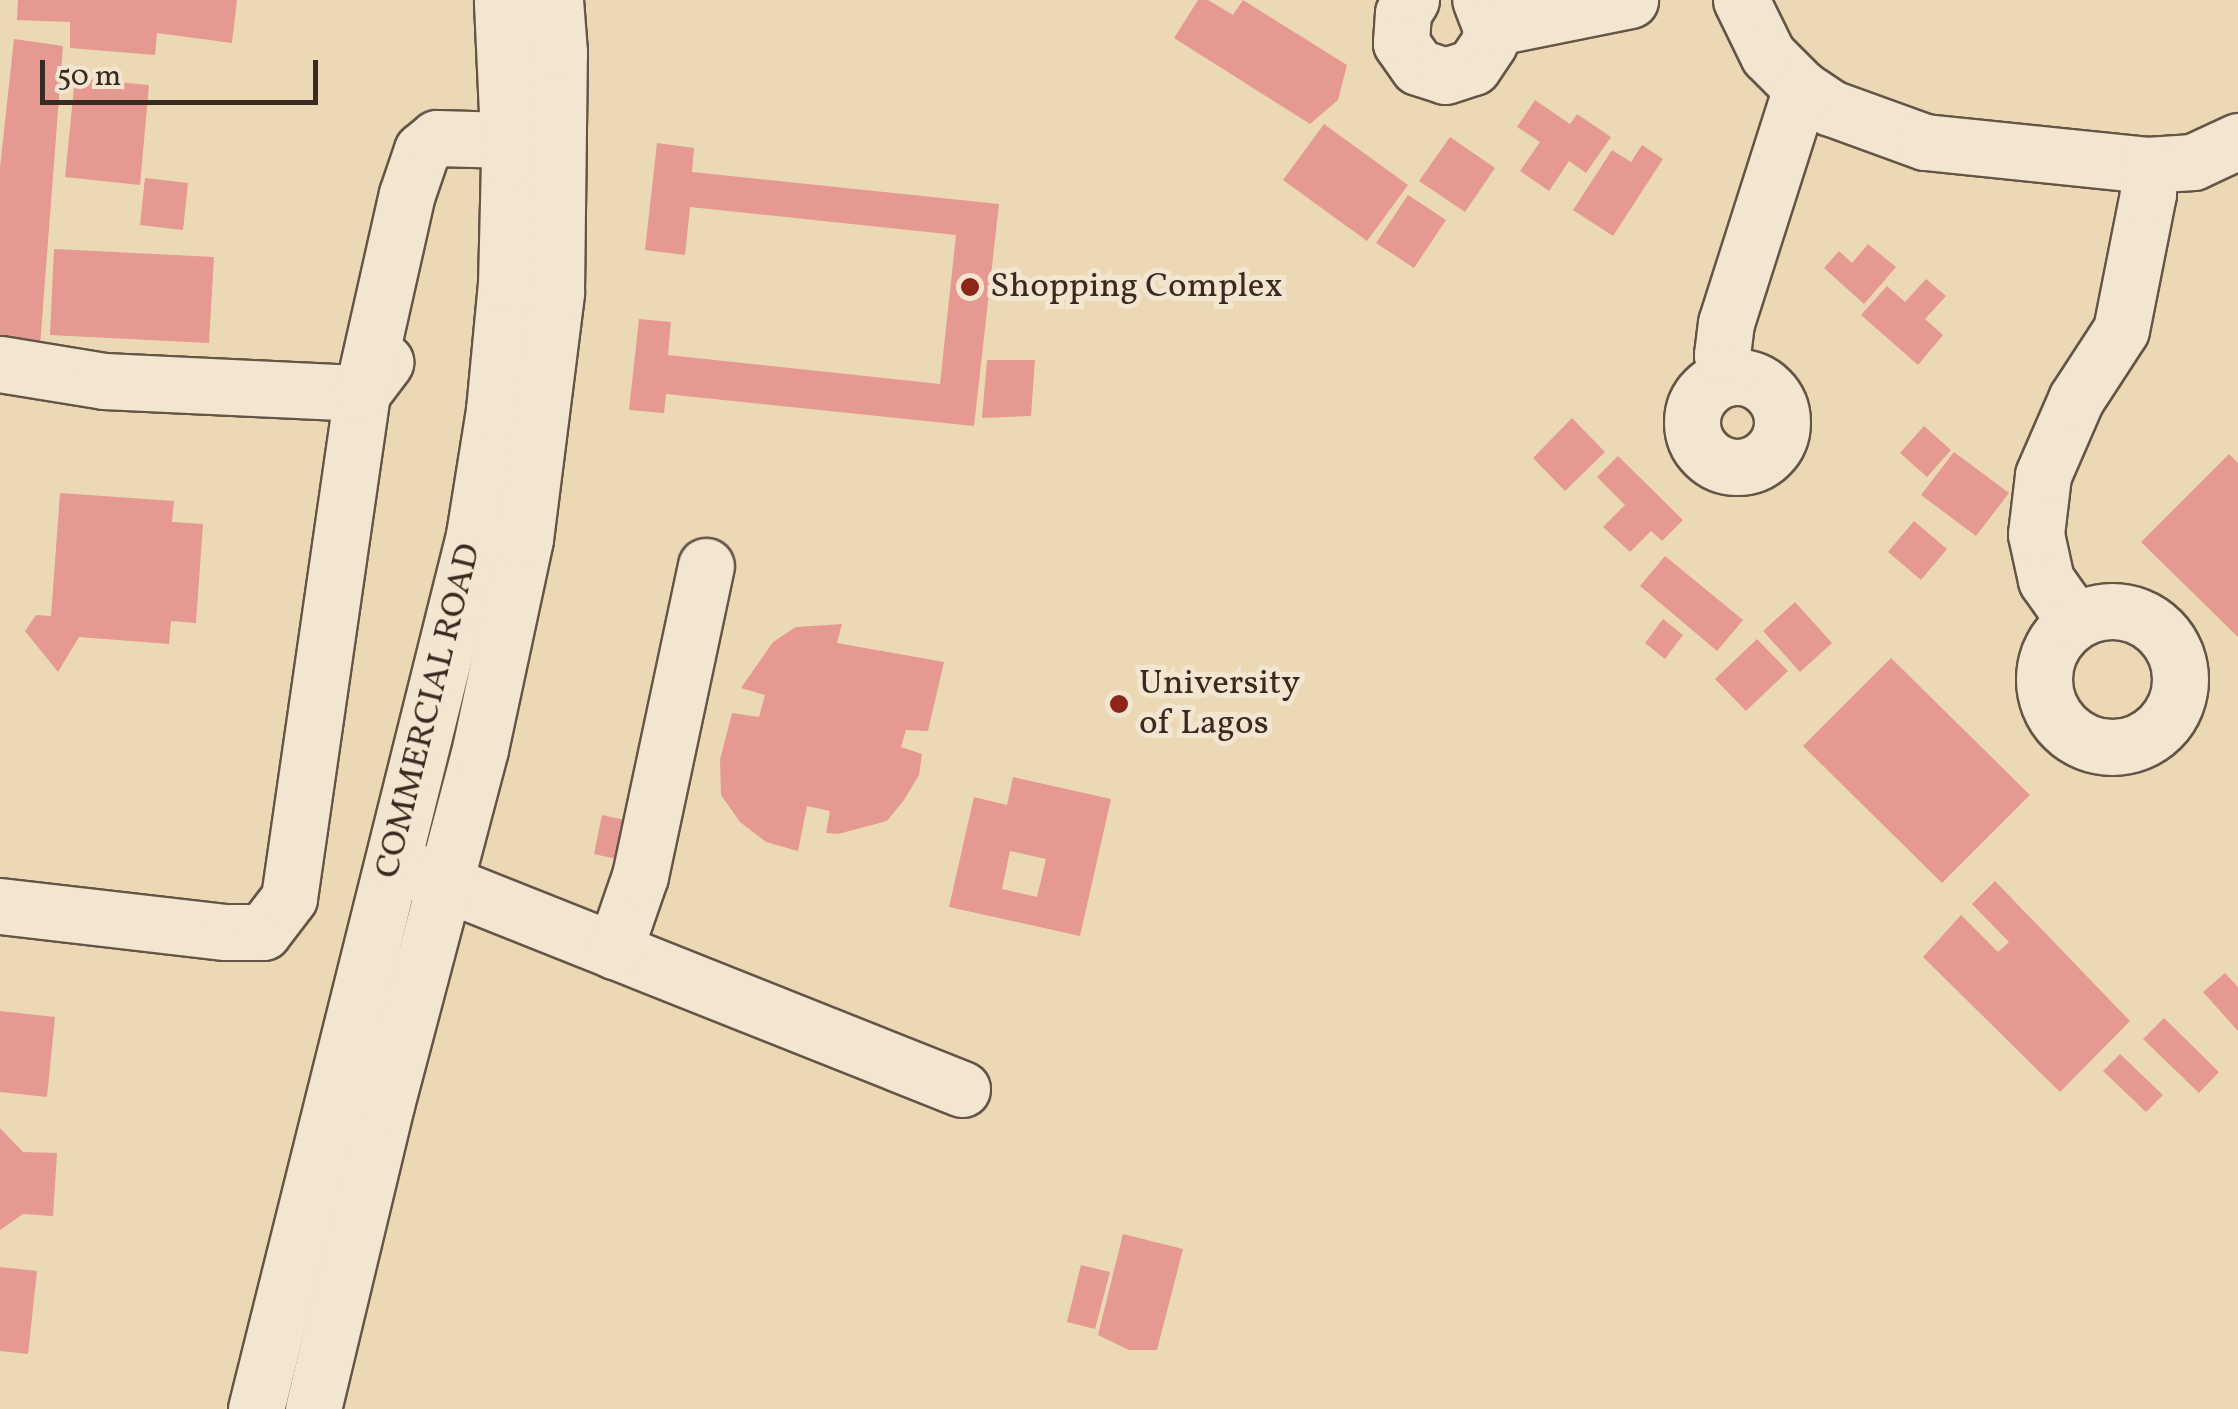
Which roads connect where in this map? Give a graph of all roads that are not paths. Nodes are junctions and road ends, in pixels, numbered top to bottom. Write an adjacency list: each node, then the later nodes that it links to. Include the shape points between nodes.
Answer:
1 (502, 0): 8 (street, COMMERCIAL ROAD)
2 (556, 0): 17 (street, COMMERCIAL ROAD, via 556,292 542,410 525,539)
3 (1411, 0): 6 (street, via 1401,42 1418,66 1445,76 1473,66 1490,42)
4 (1630, 0): 6 (street)
5 (1741, 0): 7 (street, via 1768,55)
6 (1486, 14)
7 (1802, 88): 10 (street, via 1831,108 1925,142); 12 (street, via 1726,323)
8 (508, 140): 13 (street, via 441,137 408,160 396,323 384,364); 16 (street, COMMERCIAL ROAD, via 506,284 477,517)
9 (2238, 140): 10 (street, via 2193,162)
10 (2146, 165): 15 (street, via 2148,194 2121,330 2076,399 2042,475 2036,534 2046,580)
11 (0, 364): 13 (street, via 104,382)
12 (1727, 378)
13 (362, 392): 18 (street, via 289,898 264,932)
14 (706, 566): 19 (street, via 640,876)
15 (2074, 621)
16 (391, 862): 17 (street); 21 (street, COMMERCIAL ROAD)
17 (444, 882): 19 (street); 22 (street, COMMERCIAL ROAD)
18 (0, 906)
19 (614, 951): 20 (street)
20 (962, 1090)
21 (256, 1409)
22 (313, 1409)

